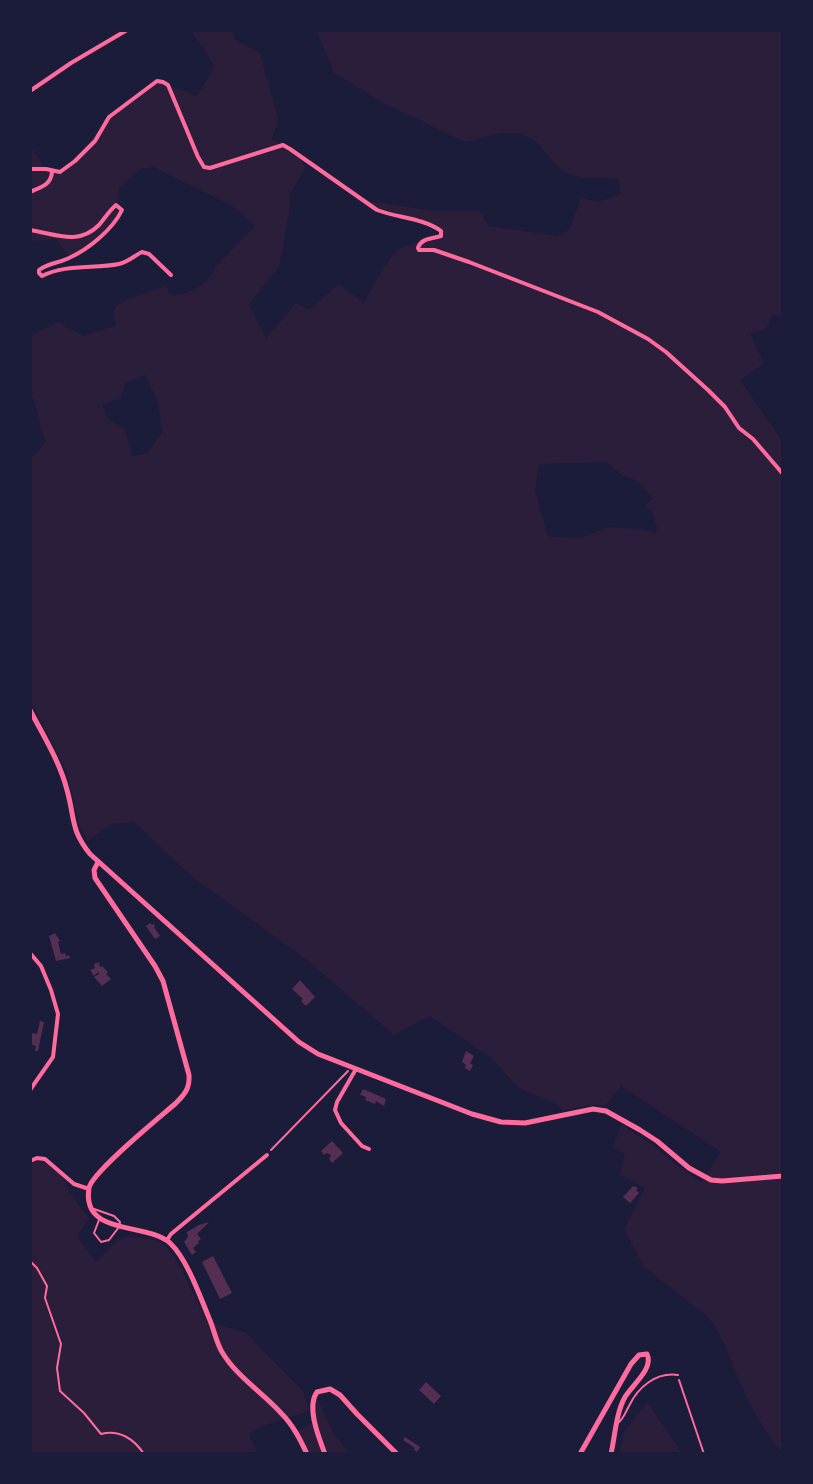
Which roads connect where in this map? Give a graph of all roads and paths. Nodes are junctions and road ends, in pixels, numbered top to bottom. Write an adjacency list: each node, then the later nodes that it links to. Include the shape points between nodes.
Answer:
1 (127, 30): 2 (street)
2 (30, 91)
3 (30, 169): 4 (street)
4 (52, 172): 5 (street, via 48,183); 8 (street, via 75,161 109,117 141,91 163,82 204,167 283,145 377,210 441,231 441,236 420,243 419,250 469,262 598,312 666,352 725,407)
5 (30, 192)
6 (30, 230): 7 (street, via 85,236 116,205 120,215 104,233 39,273 122,264 142,252)
7 (171, 275)
8 (783, 474)
9 (30, 710): 10 (street, via 61,772 74,827)
10 (98, 862): 12 (street, via 299,1042); 18 (street, via 95,878 163,981 190,1085 102,1169)
11 (30, 953): 13 (street, via 41,966 58,1014 53,1057)
12 (353, 1068): 14 (street, via 335,1110 341,1123); 15 (path); 17 (street, via 501,1122 606,1111 711,1180)
13 (30, 1090)
14 (369, 1149)
15 (267, 1155): 22 (street)
16 (30, 1161): 18 (street, via 45,1159 74,1184)
17 (783, 1176)
18 (89, 1189): 19 (street)
19 (92, 1209): 20 (street); 21 (lane, via 114,1216)
20 (99, 1218): 21 (street); 21 (lane, via 94,1233 101,1242)
21 (119, 1227): 22 (street)
22 (167, 1240): 27 (street, via 185,1265 224,1356 289,1421)
23 (30, 1261): 26 (path, via 47,1286 45,1298 61,1344 60,1391 101,1434 112,1431 129,1438)
24 (678, 1375): 25 (lane, via 645,1384); 32 (path)
25 (617, 1424): 30 (street, via 624,1399 649,1365 647,1354 631,1364); 31 (street)
26 (144, 1454)
27 (307, 1454)
28 (325, 1454): 29 (street, via 312,1401 325,1389 340,1395)
29 (397, 1454)
30 (580, 1454)
31 (611, 1454)
32 (704, 1454)

